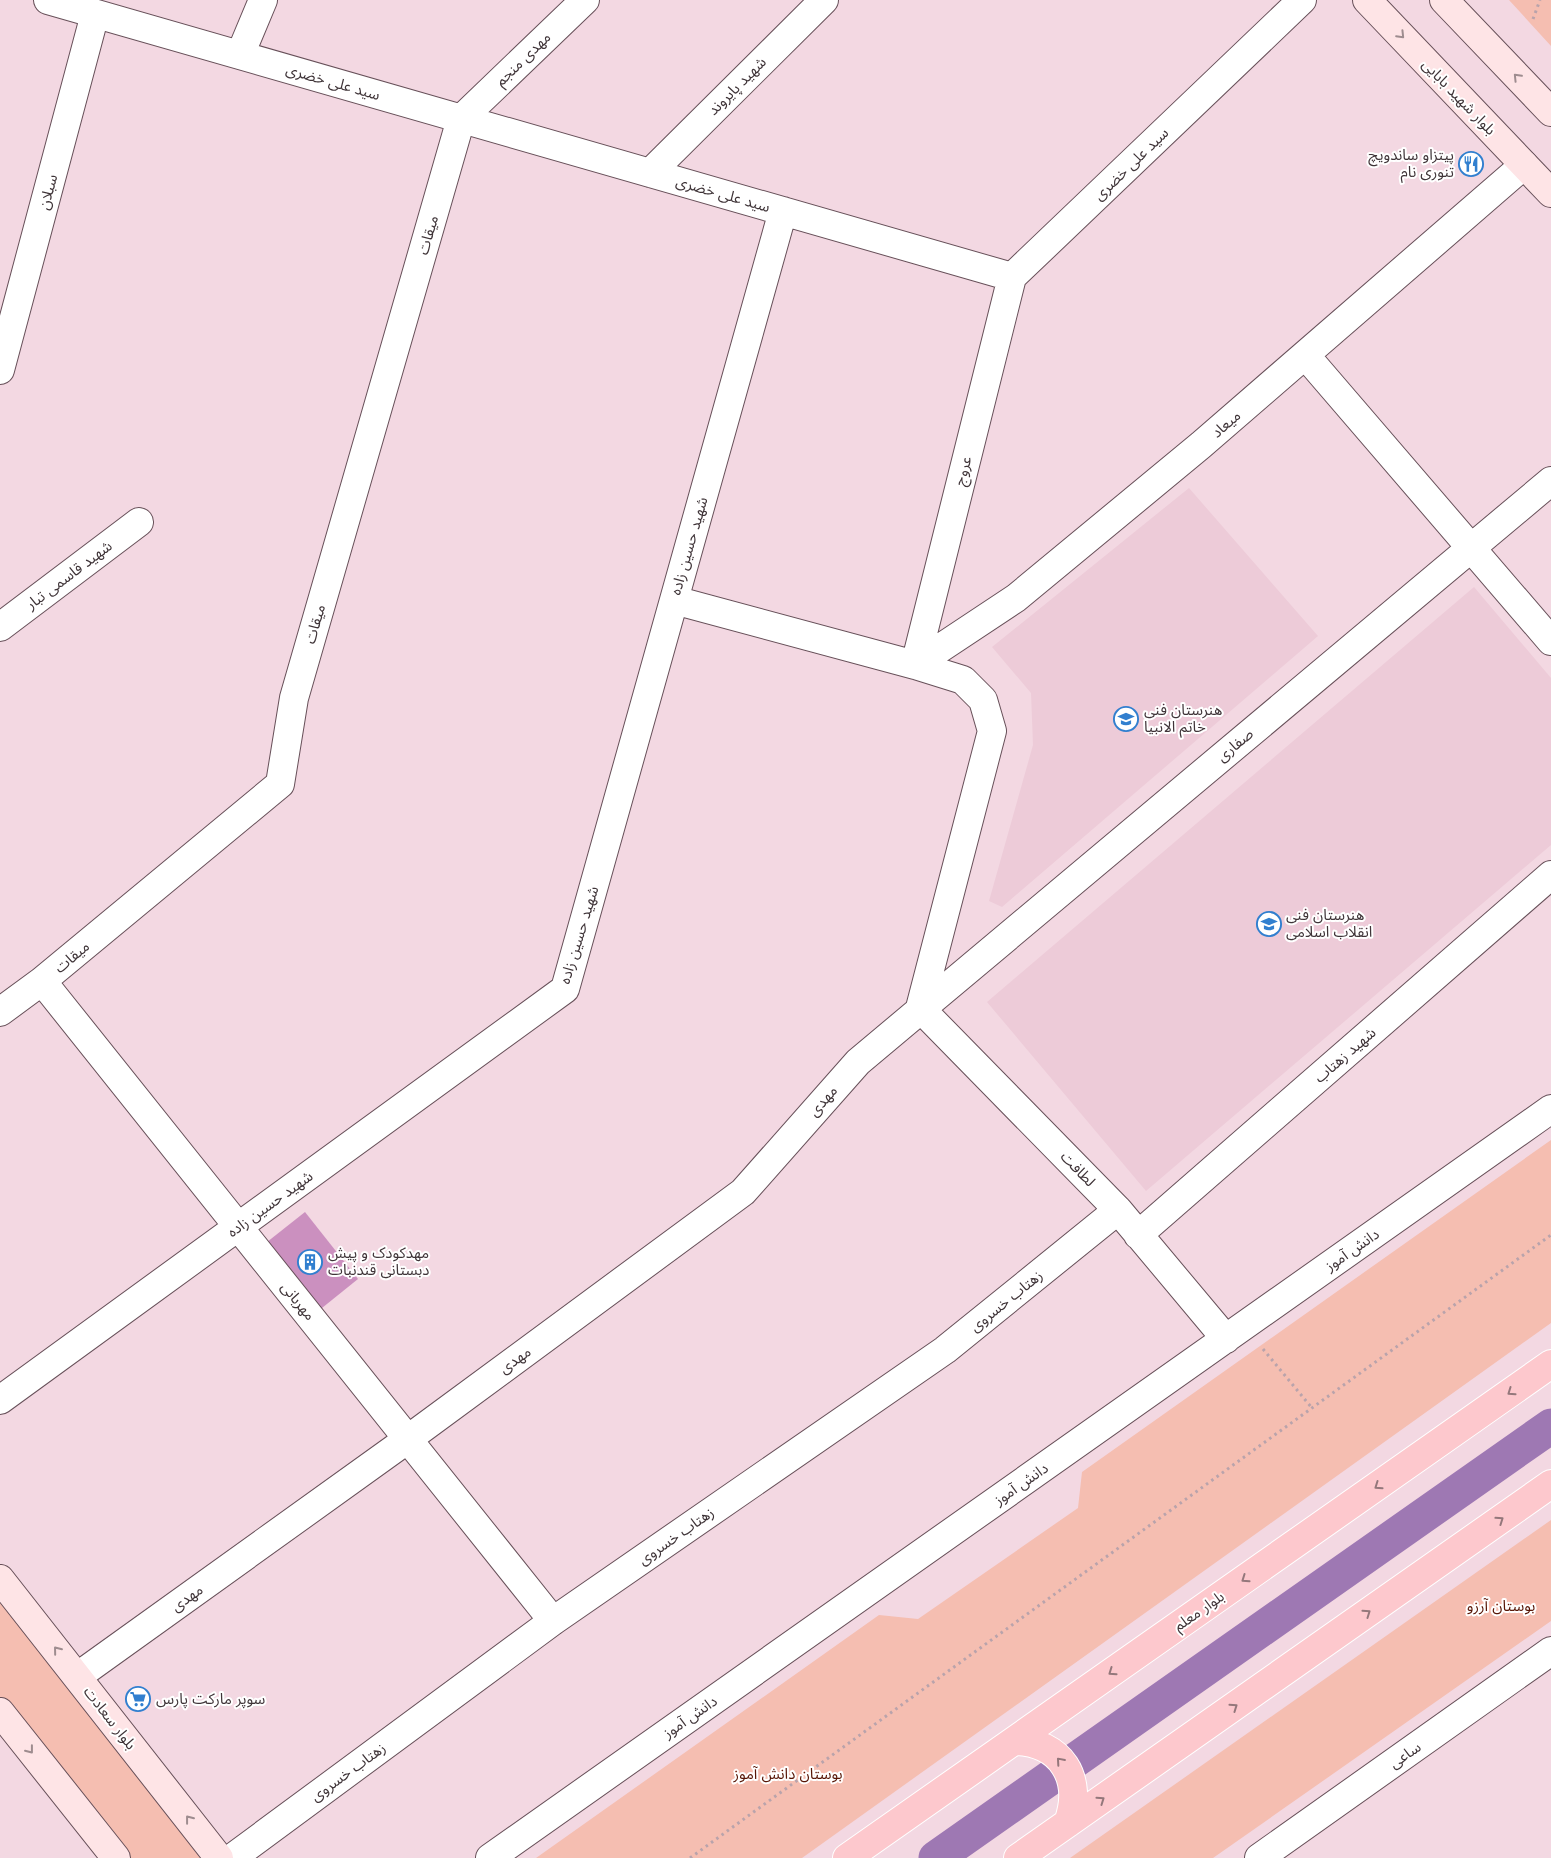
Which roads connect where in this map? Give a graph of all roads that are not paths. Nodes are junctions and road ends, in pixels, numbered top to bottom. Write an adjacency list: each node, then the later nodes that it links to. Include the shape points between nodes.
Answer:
1 (48, 0): 8 (street, سید علی خضری)
2 (263, 0): 9 (street)
3 (586, 0): 11 (street, مهدی منجم)
4 (824, 0): 13 (street, شهید پایروند)
5 (1302, 0): 16 (street, سید علی خضری)
6 (1367, 0): 12 (main road, بلوار شهید بابایی, one-way to 12)
7 (1444, 0): 10 (main road, one-way to 7)
8 (96, 14): 9 (street, سید علی خضری); 18 (street, سبلان)
9 (240, 55): 11 (street, سید علی خضری)
10 (1551, 112)
11 (461, 119): 13 (street, سید علی خضری); 27 (street, میقات, via 294,698 280,784)
12 (1524, 165): 14 (main road, بلوار شهید بابایی); 17 (street, میعاد)
13 (650, 173): 15 (street, سید علی خضری)
14 (1551, 193)
15 (783, 211): 16 (street, سید علی خضری); 22 (street, شهید حسین زاده)
16 (1012, 277): 25 (street, عروج)
17 (1306, 356): 21 (street); 25 (street, میعاد, via 1016,598)
18 (0, 370)
19 (1551, 481): 21 (street, صفاری)
20 (138, 522): 23 (street, شهید قاسمی تبار)
21 (1472, 547): 24 (street); 28 (street, صفاری)
22 (674, 600): 25 (street); 32 (street, شهید حسین زاده, via 565,989)
23 (0, 627)
24 (1551, 641)
25 (915, 665): 28 (street, via 962,680 983,700 992,731)
26 (1551, 875): 33 (street, شهید زهتاب)
27 (42, 981): 29 (street, میقات); 32 (street, مهربانی)
28 (920, 1008): 31 (street, لطافت); 37 (street, مهدی, via 858,1062 743,1192)
29 (0, 1012)
30 (1551, 1109): 34 (street, دانش آموز)
31 (1118, 1210): 33 (street, لطافت); 40 (street, زهتاب خسروی, via 945,1350)
32 (238, 1227): 36 (street, شهید حسین زاده); 37 (street, مهربانی)
33 (1138, 1235): 34 (street, لطافت)
34 (1235, 1333): 49 (street, دانش آموز)
35 (1551, 1364): 44 (main road, بلوار معلم, one-way to 44)
36 (0, 1400)
37 (408, 1438): 40 (street, مهربانی); 42 (street, مهدی)
38 (1551, 1484): 45 (main road, one-way to 38)
39 (0, 1579): 42 (main road, بلوار سعادت, one-way to 39)
40 (553, 1621): 48 (street, زهتاب خسروی)
41 (1551, 1651): 52 (street, ساعی)
42 (78, 1676): 47 (main road, بلوار سعادت, one-way to 42)
43 (0, 1712): 46 (main road, one-way to 46)
44 (1014, 1741): 45 (main road, one-way to 44, via 1075,1797 1068,1771 1040,1745); 50 (main road, بلوار معلم)
45 (1068, 1823): 51 (main road)
46 (116, 1858)
47 (219, 1858)
48 (232, 1858)
49 (490, 1858)
50 (847, 1858)
51 (1018, 1858)
52 (1259, 1858)

